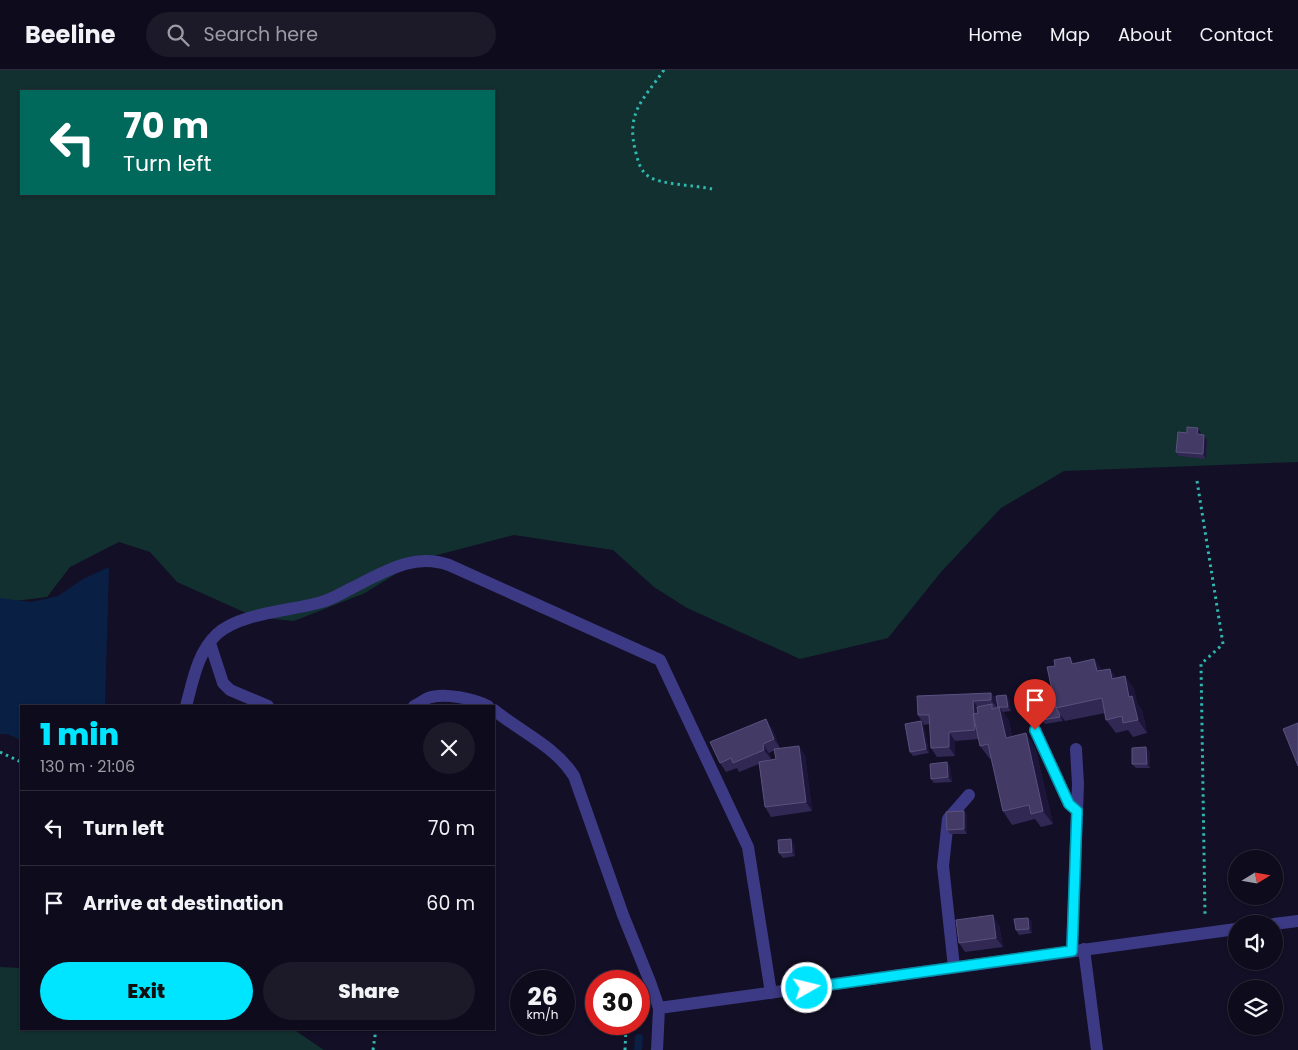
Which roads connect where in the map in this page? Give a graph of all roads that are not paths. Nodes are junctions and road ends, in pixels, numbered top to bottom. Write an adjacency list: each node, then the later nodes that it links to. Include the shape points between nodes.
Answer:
1 (210, 643): 2 (street, via 200,658); 3 (street, via 226,687); 16 (street, via 218,634 243,620 335,598 406,564 430,560 439,561 660,660 748,846)
2 (186, 705)
3 (265, 705)
4 (416, 705): 5 (street, via 438,696 474,700)
5 (486, 705)
6 (495, 711): 17 (street, via 552,750 574,776)
7 (1035, 730): 10 (street, via 1069,804)
8 (1076, 749): 10 (street)
9 (969, 795): 15 (street, via 948,819 943,866)
10 (1077, 811): 14 (street)
11 (1298, 921): 12 (street)
12 (1283, 923)
13 (1228, 930): 14 (street)
14 (1078, 950): 15 (street); 19 (street)
15 (954, 967): 16 (street)
16 (770, 993): 17 (street)
17 (659, 1008): 18 (street)
18 (656, 1050)
19 (1097, 1050)

